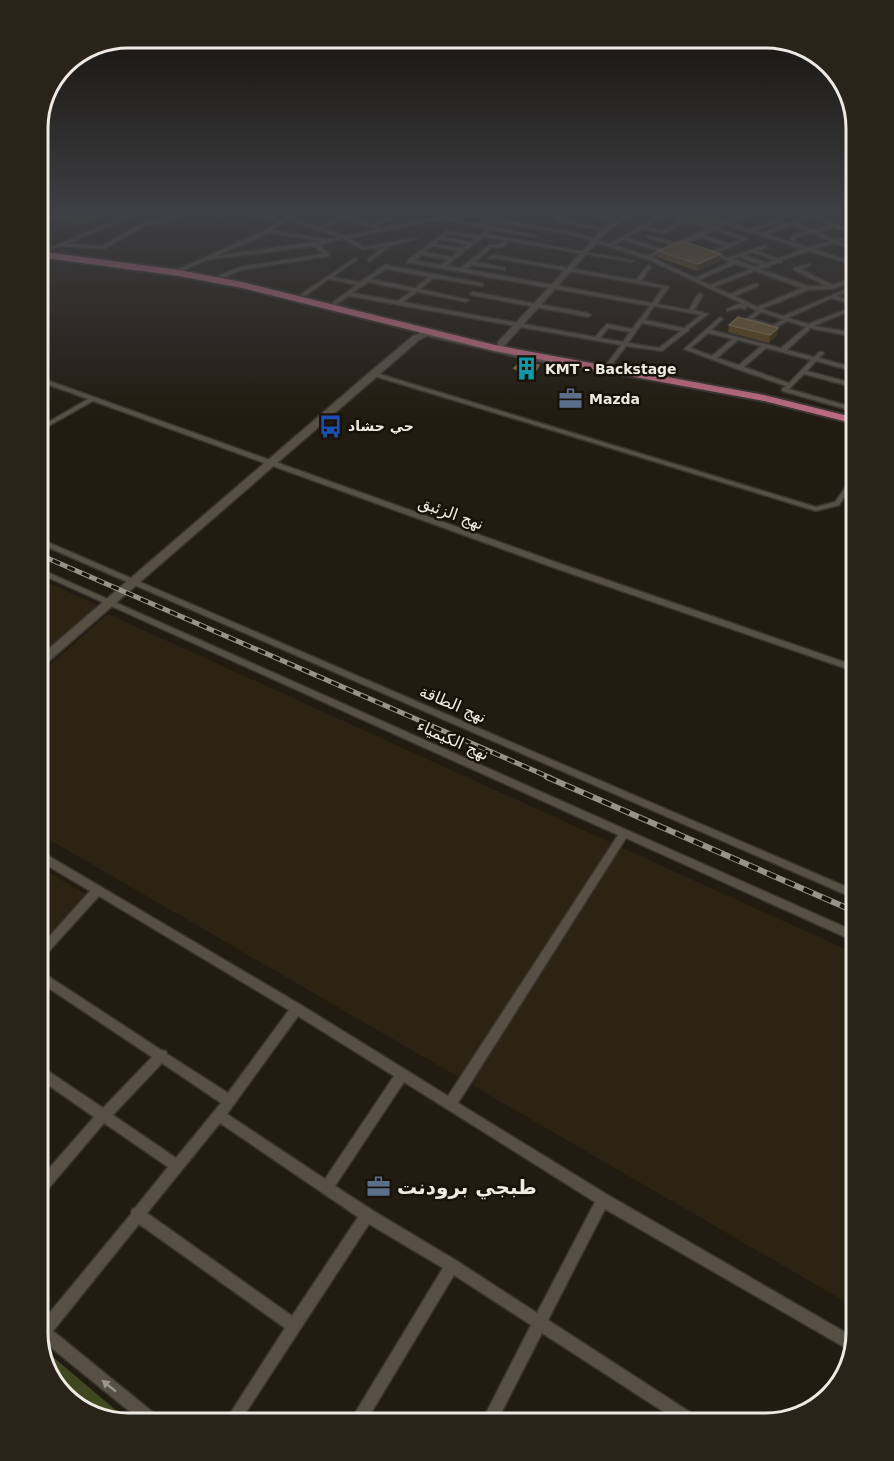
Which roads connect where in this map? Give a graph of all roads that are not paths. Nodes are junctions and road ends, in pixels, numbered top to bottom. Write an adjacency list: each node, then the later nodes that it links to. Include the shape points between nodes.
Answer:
1 (206, 280): 54 (street)
2 (213, 280): 65 (highway)
3 (240, 280): 30 (highway)
4 (326, 280): 30 (street)
5 (340, 280): 19 (street)
6 (366, 280): 19 (street); 26 (street)
7 (428, 280): 26 (street)
8 (455, 280): 20 (street)
9 (487, 280): 20 (street)
10 (516, 280): 22 (street)
11 (559, 280): 22 (street)
12 (633, 280): 17 (street)
13 (695, 280): 23 (street)
14 (729, 280): 23 (street)
15 (786, 280): 25 (street)
16 (819, 280): 24 (street)
17 (638, 281): 38 (street, via 666,288)
18 (846, 283): 24 (street)
19 (360, 284): 28 (street)
20 (481, 285): 29 (street)
21 (756, 285): 32 (street)
22 (553, 287): 38 (street); 39 (street)
23 (709, 287): 32 (street)
24 (833, 287): 25 (street)
25 (807, 288): 42 (street)
26 (417, 290): 34 (street); 37 (street)
27 (846, 291): 33 (street)
28 (348, 294): 36 (street); 37 (street)
29 (473, 294): 34 (street); 39 (street)
30 (303, 295): 36 (highway)
31 (700, 295): 40 (street)
32 (729, 297): 42 (street)
33 (833, 297): 35 (street); 47 (street)
34 (466, 300): 43 (street)
35 (846, 301)
36 (335, 303): 58 (highway)
37 (399, 304): 43 (street)
38 (653, 304): 40 (street); 48 (street)
39 (535, 305): 45 (street); 49 (street)
40 (691, 310): 51 (street, via 704,314)
41 (729, 310): 42 (street, via 738,306)
42 (758, 311): 47 (street); 47 (street, via 747,320 774,327)
43 (454, 312): 49 (street)
44 (846, 312): 50 (street)
45 (588, 315)
46 (720, 319): 53 (street)
47 (783, 319): 50 (street)
48 (640, 321): 51 (street); 52 (street)
49 (518, 325): 57 (street); 58 (street)
50 (807, 328): 55 (street); 61 (street)
51 (687, 330): 59 (street, via 660,350)
52 (633, 331): 57 (street, via 607,326); 59 (street)
53 (709, 331): 56 (street); 63 (street, via 687,350)
54 (415, 334): 65 (street); 71 (street)
55 (846, 335)
56 (737, 338): 60 (street); 63 (street)
57 (596, 339): 59 (street)
58 (501, 344): 66 (highway)
59 (624, 344): 66 (street)
60 (766, 345): 61 (street); 68 (street)
61 (783, 350): 64 (street)
62 (821, 352): 64 (street)
63 (713, 358): 68 (street)
64 (815, 359): 67 (street); 70 (street)
65 (573, 364): 77 (highway)
66 (609, 365): 76 (highway)
67 (846, 367)
68 (740, 368): 72 (street)
69 (779, 372): 72 (street)
70 (803, 372): 74 (street); 75 (street)
71 (373, 374): 85 (street); 86 (street, via 816,508 837,504)
72 (771, 378): 75 (street)
73 (48, 383): 78 (street, نهج الزئبق)
74 (846, 383)
75 (790, 385): 80 (street, via 784,390)
76 (732, 387): 79 (highway, via 813,401); 81 (highway)
77 (745, 395): 82 (highway); 83 (highway)
78 (92, 399): 84 (street); 85 (street, نهج الزئبق)
79 (846, 413)
80 (846, 413)
81 (846, 414)
82 (846, 415)
83 (846, 415)
84 (48, 424)
85 (271, 464): 89 (street); 92 (street, نهج الزئبق)
86 (846, 491)
87 (48, 544): 89 (street, نهج الطاقة)
88 (48, 574): 90 (street, نهج الكيمياء)
89 (132, 581): 90 (street); 96 (street, نهج الطاقة)
90 (109, 601): 91 (street); 93 (street, نهج الكيمياء)
91 (48, 655)
92 (846, 665)
93 (624, 834): 97 (street, نهج الكيمياء); 105 (street)
94 (48, 861): 95 (street)
95 (97, 891): 98 (street); 100 (street)
96 (846, 891)
97 (846, 933)
98 (48, 945)
99 (48, 981): 101 (street)
100 (297, 1009): 102 (street); 104 (street)
101 (162, 1055): 104 (street); 107 (street)
102 (401, 1076): 105 (street); 110 (street)
103 (48, 1078): 107 (street)
104 (229, 1101): 106 (street)
105 (450, 1104): 111 (street)
106 (219, 1114): 108 (street); 110 (street)
107 (103, 1116): 108 (street); 109 (street)
108 (176, 1165): 112 (street)
109 (48, 1179)
110 (327, 1187): 113 (street)
111 (603, 1200): 116 (street); 119 (street)
112 (137, 1214): 115 (street); 117 (street)
113 (368, 1215): 114 (street); 117 (street)
114 (452, 1266): 116 (street); 122 (street)
115 (48, 1320)
116 (540, 1325): 123 (street); 124 (street)
117 (294, 1326): 121 (street)
118 (48, 1337): 120 (street, one-way to 118)
119 (845, 1341)
120 (143, 1413)
121 (237, 1413)
122 (363, 1413)
123 (493, 1413)
124 (677, 1413)

